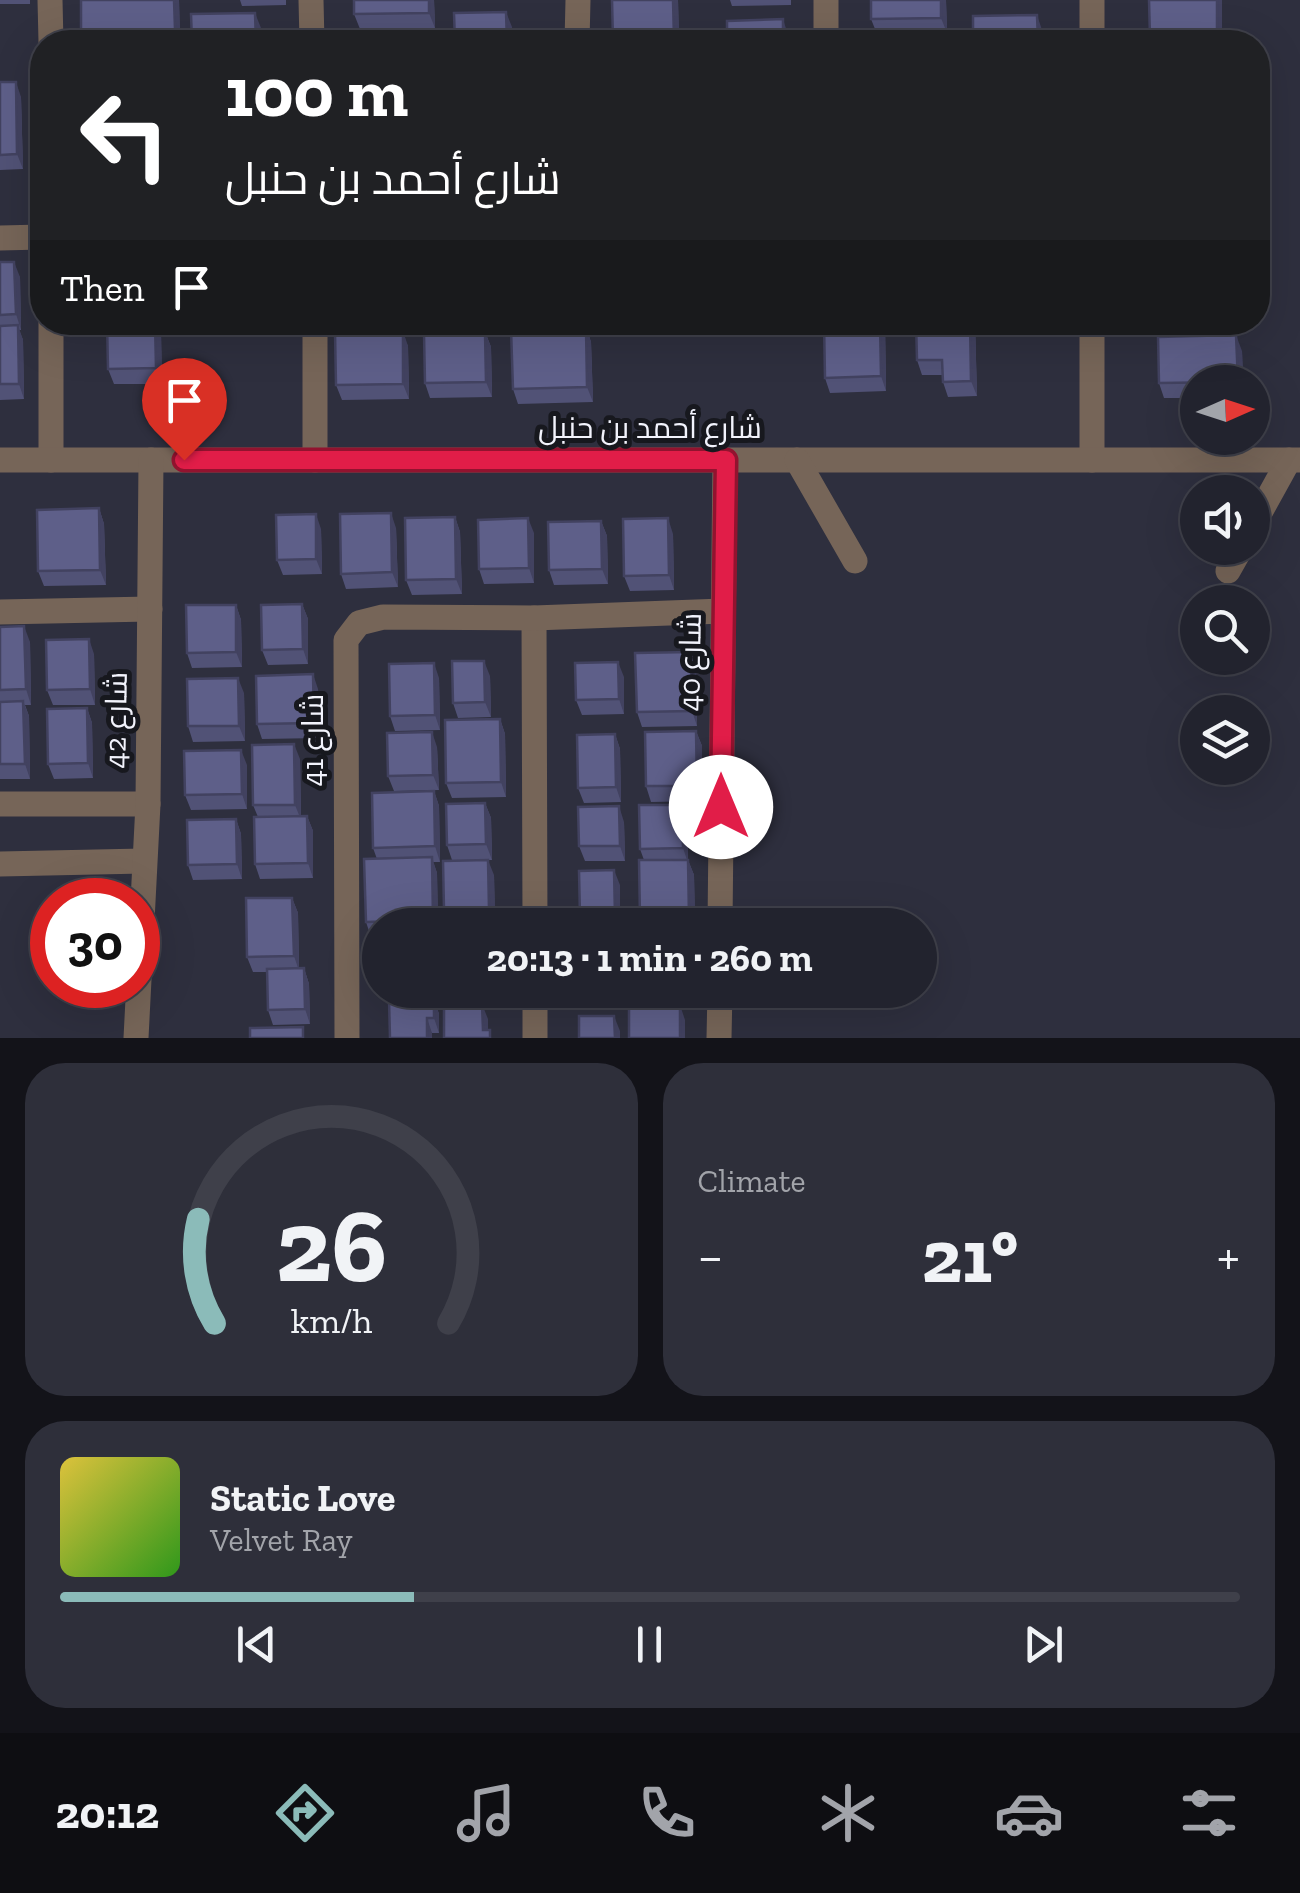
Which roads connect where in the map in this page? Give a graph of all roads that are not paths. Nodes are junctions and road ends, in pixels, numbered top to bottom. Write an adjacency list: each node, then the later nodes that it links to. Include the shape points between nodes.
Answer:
1 (50, 0): 6 (street)
2 (312, 0): 7 (street)
3 (578, 0): 8 (street)
4 (826, 0): 9 (street)
5 (1092, 0): 10 (street)
6 (50, 30)
7 (312, 30)
8 (577, 30)
9 (826, 30)
10 (1092, 30)
11 (30, 237): 12 (street)
12 (0, 238)
13 (51, 335): 17 (street)
14 (315, 335): 19 (street)
15 (1092, 335): 22 (street)
16 (0, 460): 17 (street, شارع أحمد بن حنبل)
17 (51, 460): 18 (street, شارع أحمد بن حنبل)
18 (152, 460): 19 (street, شارع أحمد بن حنبل); 28 (street, شارع 42)
19 (315, 460): 20 (street, شارع أحمد بن حنبل)
20 (726, 460): 21 (street, شارع أحمد بن حنبل); 29 (street, شارع 40)
21 (797, 460): 22 (street, شارع أحمد بن حنبل); 25 (street)
22 (1092, 460): 23 (street, شارع أحمد بن حنبل)
23 (1294, 460): 24 (street)
24 (1270, 498)
25 (855, 562)
26 (1231, 565): 27 (street)
27 (1228, 571)
28 (150, 609): 30 (street); 33 (street, شارع 42)
29 (723, 611): 31 (street, شارع 41); 37 (street, شارع 40)
30 (0, 612)
31 (534, 618): 36 (street); 41 (street, شارع 41, via 383,617 359,623 346,640)
32 (0, 804): 33 (street, شارع 42)
33 (148, 804): 34 (street)
34 (144, 860): 35 (street); 40 (street)
35 (0, 864)
36 (535, 908)
37 (720, 908)
38 (535, 1008): 42 (street)
39 (720, 1008): 43 (street)
40 (136, 1038)
41 (347, 1038)
42 (535, 1038)
43 (719, 1038)

